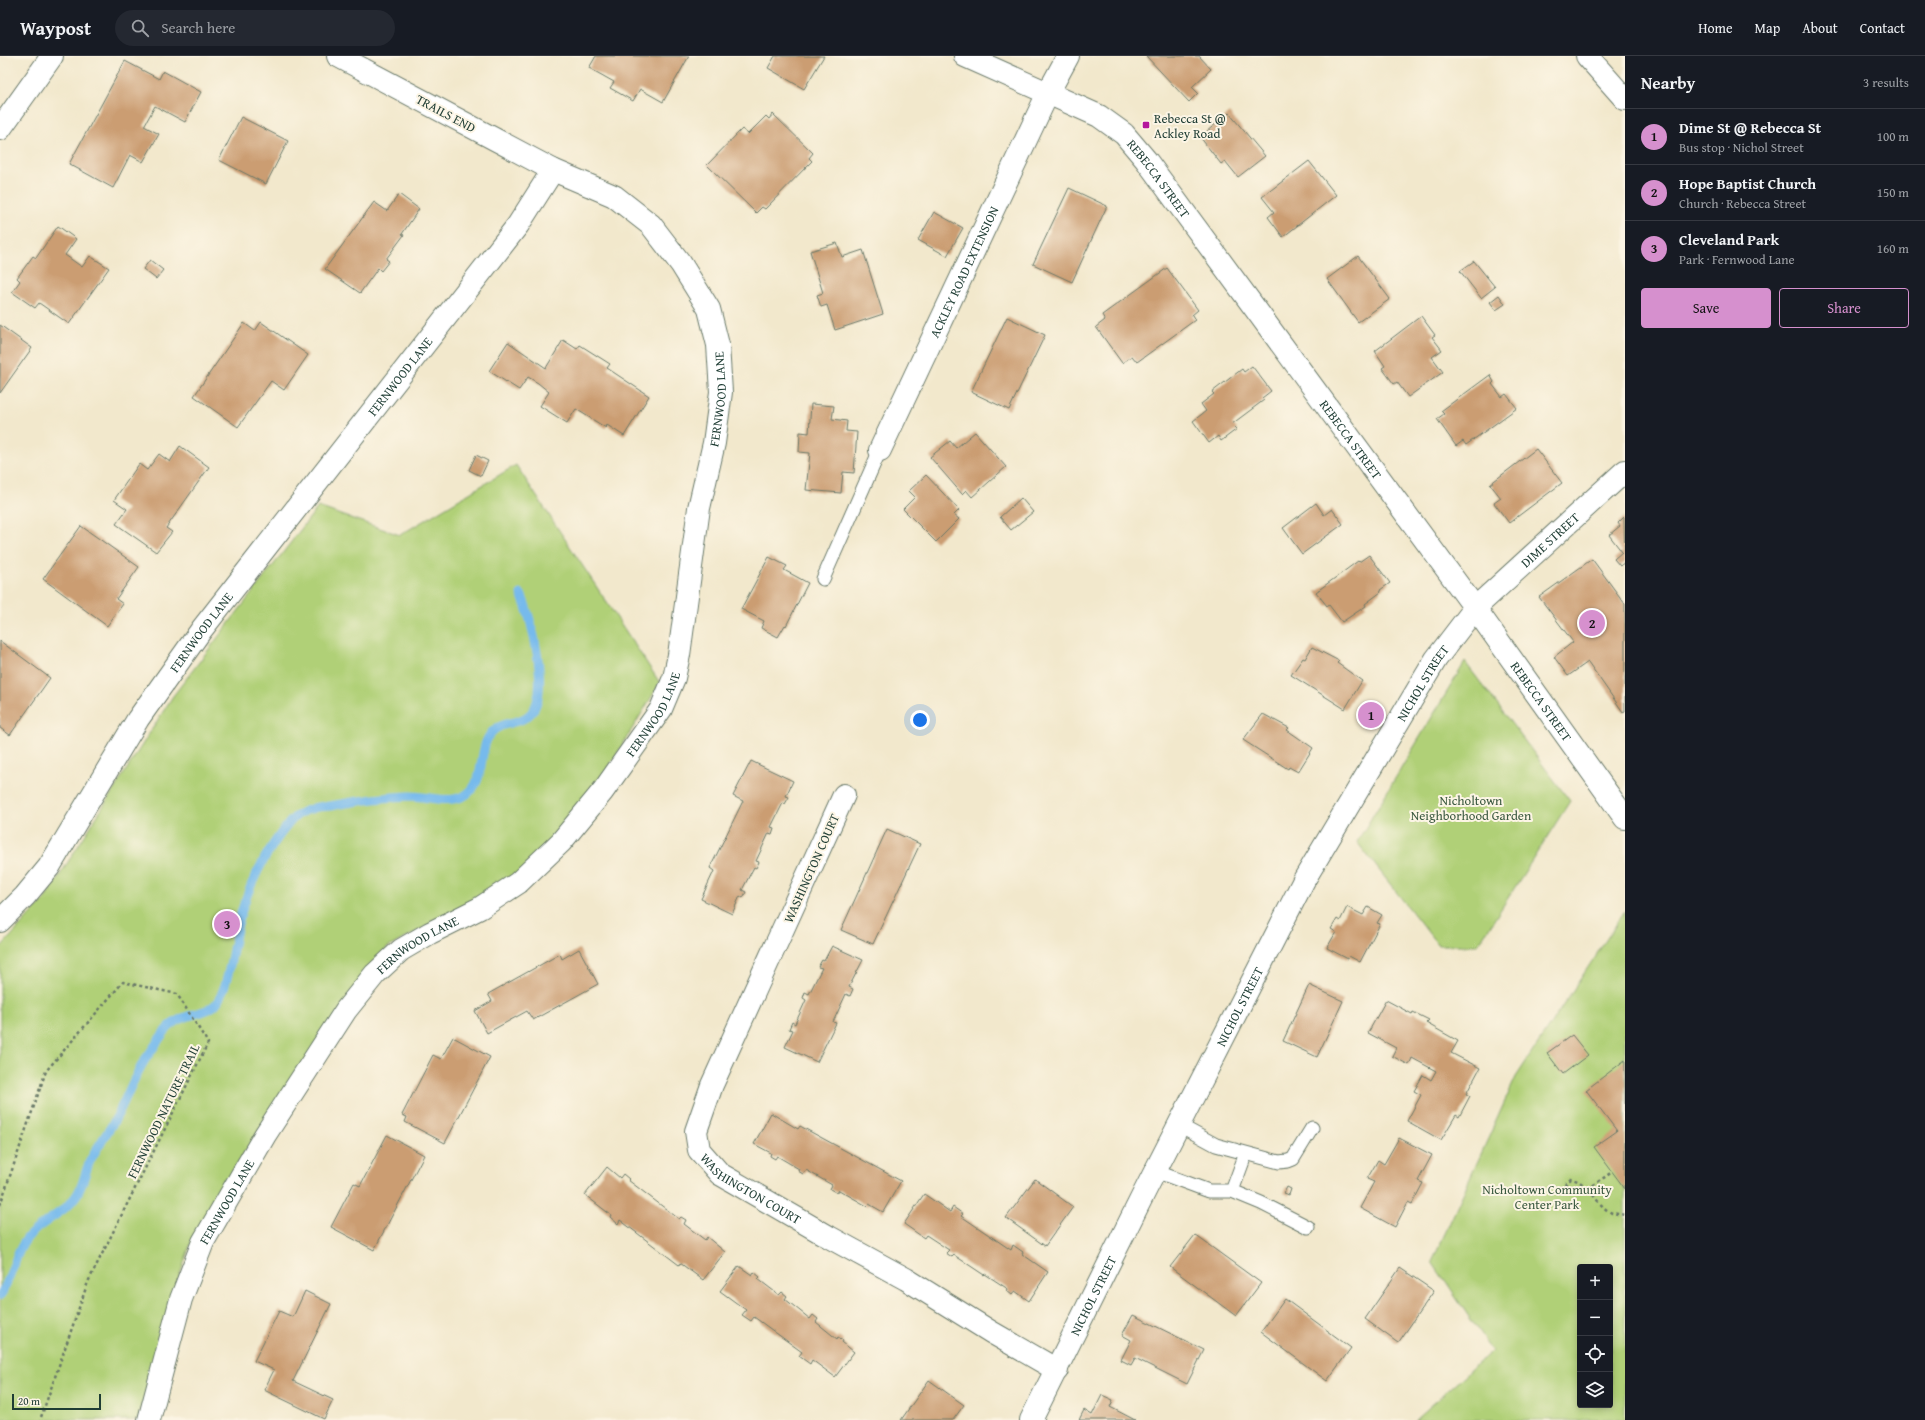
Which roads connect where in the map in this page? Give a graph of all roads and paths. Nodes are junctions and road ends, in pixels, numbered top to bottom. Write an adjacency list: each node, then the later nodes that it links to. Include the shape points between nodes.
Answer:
1 (52, 56): 8 (street)
2 (338, 56): 9 (street, TRAILS END)
3 (965, 56): 6 (street, REBECCA STREET)
4 (1068, 56): 6 (street, ACKLEY ROAD EXTENSION)
5 (1587, 56): 7 (street)
6 (1048, 93): 10 (street, ACKLEY ROAD EXTENSION); 13 (street, REBECCA STREET, via 1099,116 1124,134 1146,160)
7 (1625, 99)
8 (0, 129)
9 (553, 170): 16 (street, FERNWOOD LANE, via 518,225 202,629 138,719 49,867); 30 (street, FERNWOOD LANE, via 614,196 651,225 709,309 718,345 721,392 714,443 699,508 674,678 661,709 603,791 561,842 518,883 480,908 401,950 375,974 346,1010 265,1135 203,1242 181,1299)
10 (880, 450): 12 (lane)
11 (1625, 471): 13 (street, DIME STREET)
12 (823, 578)
13 (1475, 608): 15 (street, REBECCA STREET); 17 (street, NICHOL STREET, via 1436,659 1366,772 1304,880)
14 (844, 795): 28 (street, WASHINGTON COURT, via 712,1085 696,1132 699,1150 720,1174 829,1238 906,1279)
15 (1625, 818)
16 (0, 921)
17 (1178, 1125): 19 (lane, via 1216,1144); 20 (street, NICHOL STREET)
18 (1312, 1128): 19 (lane, via 1293,1159 1288,1162)
19 (1246, 1153): 24 (lane)
20 (1155, 1171): 24 (lane, via 1209,1191); 28 (street, NICHOL STREET)
21 (1612, 1172): 22 (path)
22 (1588, 1189): 23 (path, via 1578,1180 1571,1179); 26 (path, via 1612,1213)
23 (1562, 1190)
24 (1232, 1191): 27 (lane)
25 (0, 1205): 29 (path, FERNWOOD NATURE TRAIL, via 46,1071 123,982 177,994 208,1043 88,1282)
26 (1625, 1215)
27 (1308, 1227)
28 (1057, 1370): 31 (street, NICHOL STREET)
29 (40, 1420)
30 (149, 1420)
31 (1031, 1420)

